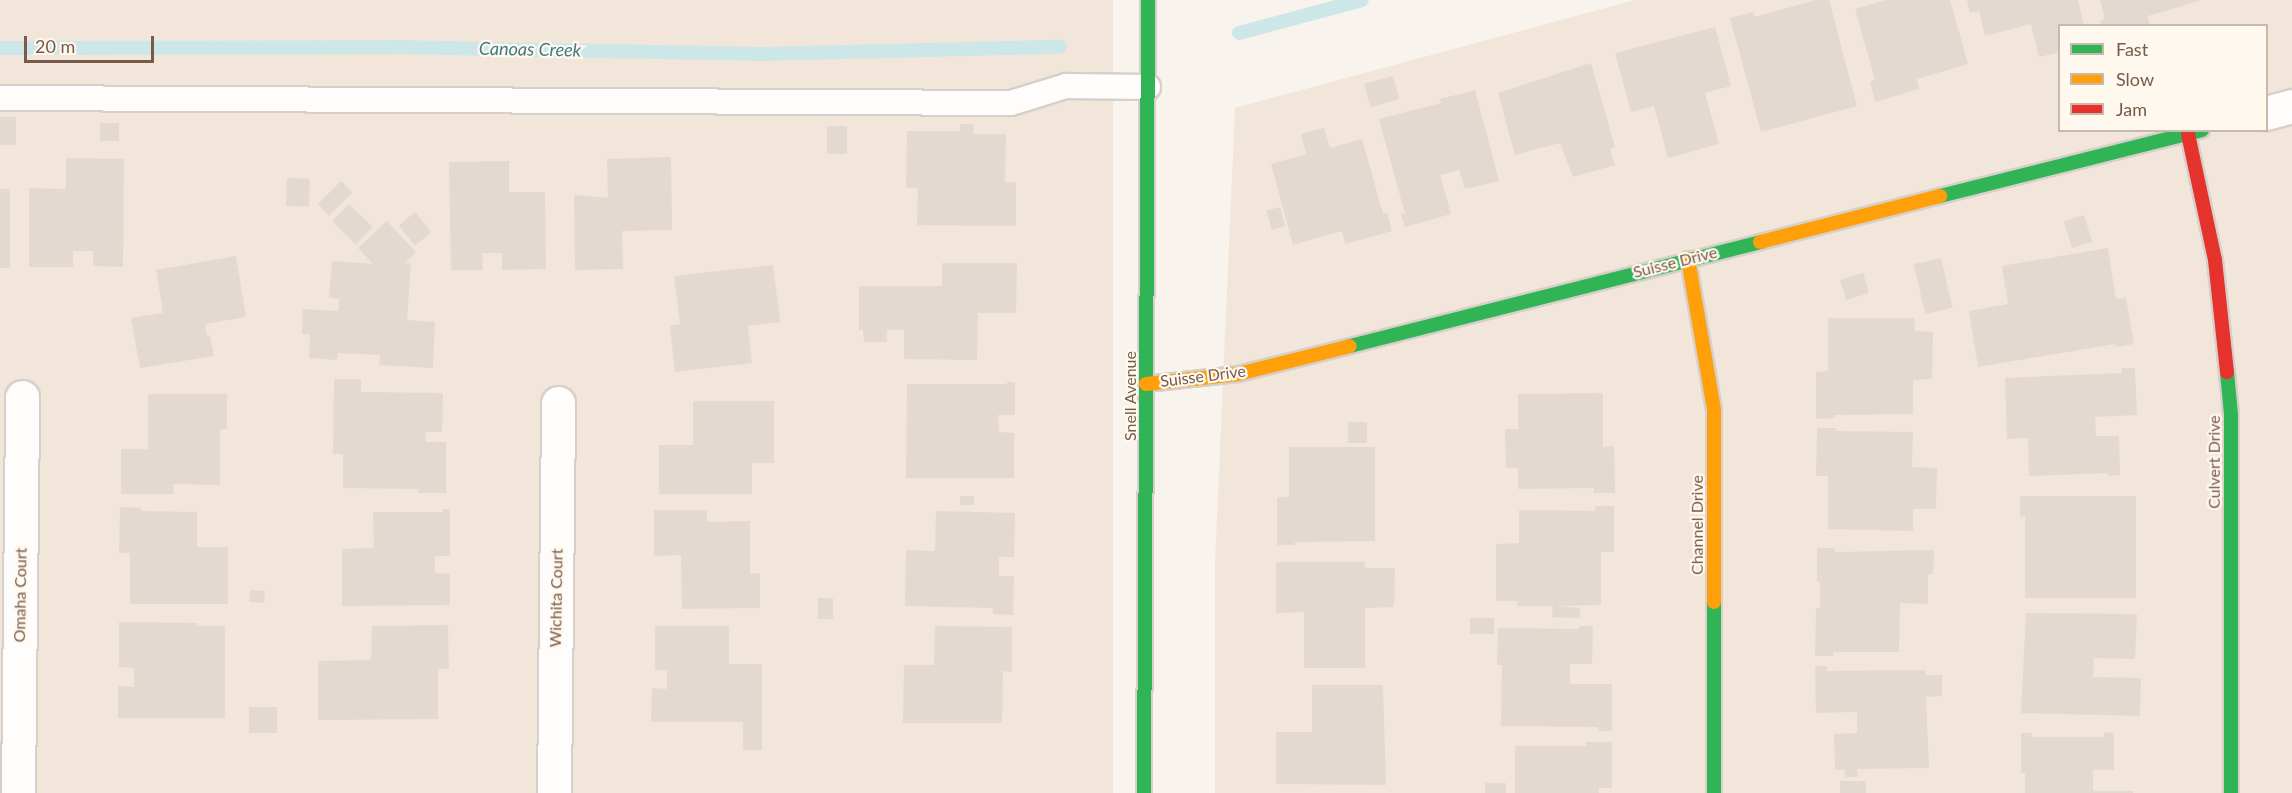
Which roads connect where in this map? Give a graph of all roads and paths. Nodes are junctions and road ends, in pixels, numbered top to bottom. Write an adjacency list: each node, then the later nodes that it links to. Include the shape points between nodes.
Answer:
1 (1149, 0): 2 (street, Snell Avenue)
2 (1148, 87): 3 (lane, via 1066,86 1011,104); 8 (street, Snell Avenue)
3 (0, 98)
4 (2292, 106): 5 (street)
5 (2268, 112)
6 (2195, 132): 7 (street, Suisse Drive); 15 (street, Culvert Drive, via 2215,260 2231,414)
7 (1688, 259): 8 (street, Suisse Drive, via 1238,374); 14 (street, Channel Drive, via 1714,410)
8 (1146, 384): 13 (street, Snell Avenue)
9 (22, 397): 11 (street, Omaha Court)
10 (558, 403): 12 (street, Wichita Court)
11 (18, 793)
12 (554, 793)
13 (1144, 793)
14 (1714, 793)
15 (2231, 793)

